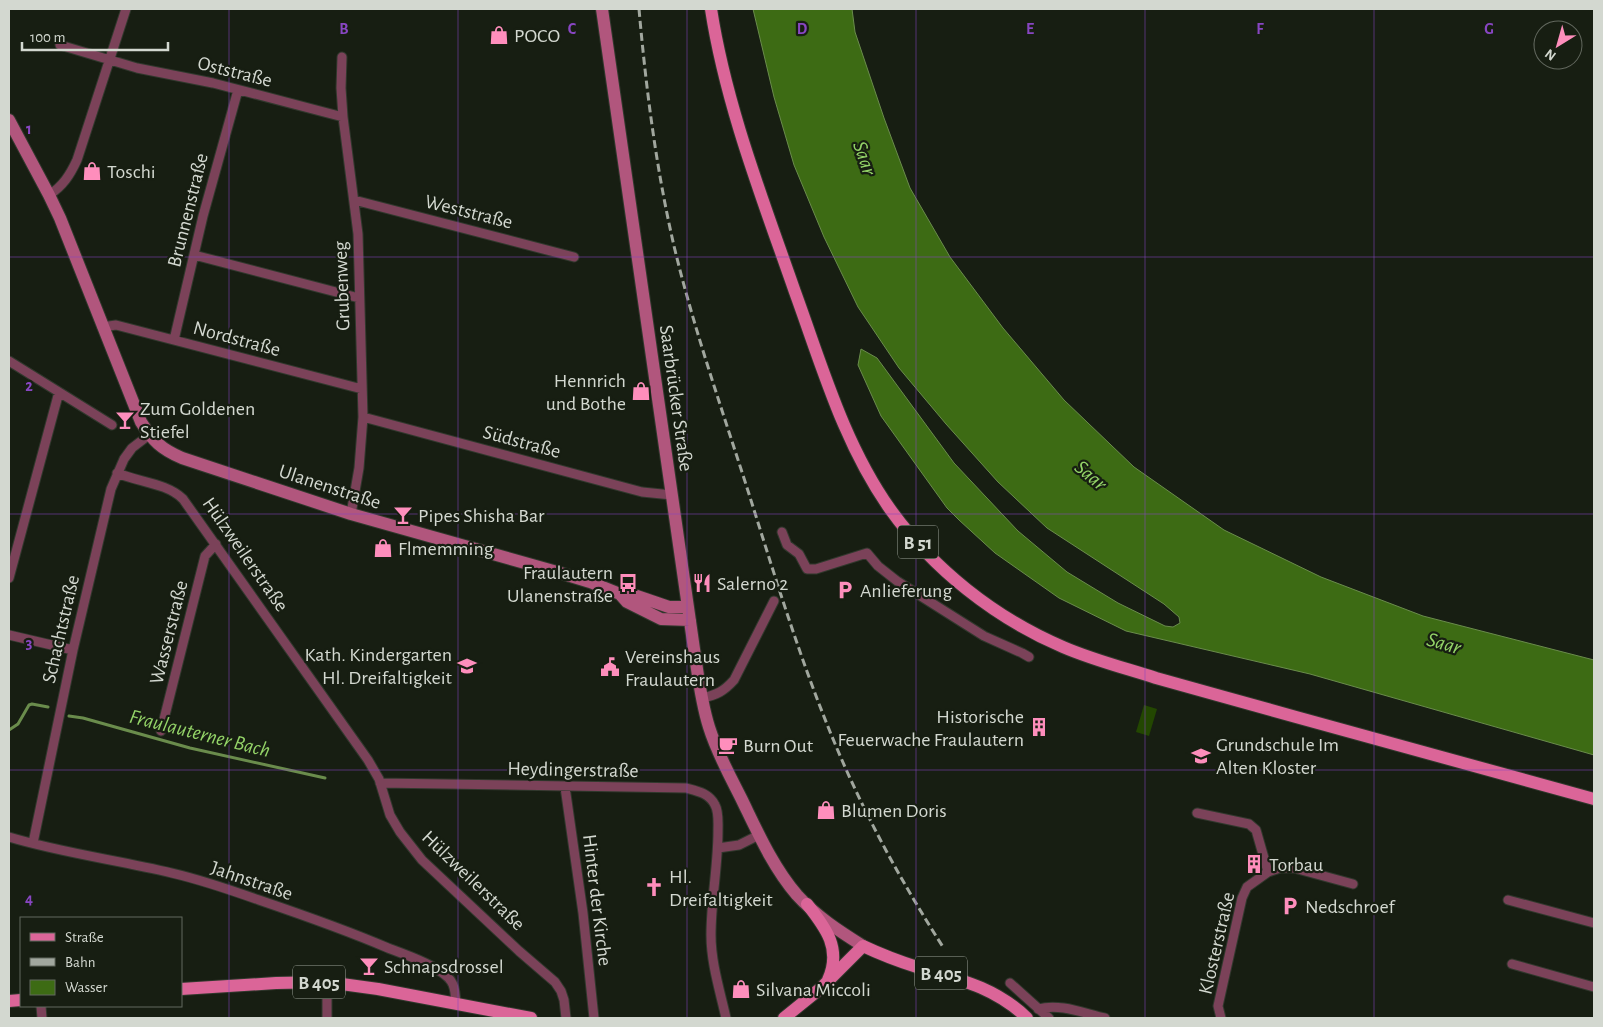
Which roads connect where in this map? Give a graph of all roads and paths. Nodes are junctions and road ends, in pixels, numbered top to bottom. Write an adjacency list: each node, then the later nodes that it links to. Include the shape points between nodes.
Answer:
1 (126, 9): 6 (street)
2 (602, 9): 24 (street, Saarbrücker Straße)
3 (711, 9): 38 (main road, B 51, via 747,151 836,407 890,509 941,567 1012,620 1086,656)
4 (60, 45): 6 (street, Oststraße)
5 (342, 57): 8 (street, Grubenweg)
6 (109, 60): 7 (street, Oststraße); 10 (street, via 72,171 63,185)
7 (238, 90): 8 (street, Oststraße); 12 (street, Brunnenstraße)
8 (343, 118): 11 (street, Grubenweg)
9 (9, 120): 10 (street)
10 (49, 195): 15 (street)
11 (354, 200): 13 (street, Weststraße); 14 (street, Grubenweg)
12 (194, 255): 14 (street); 16 (street, Brunnenstraße)
13 (574, 257)
14 (359, 298): 18 (street, Grubenweg)
15 (102, 327): 16 (street, Nordstraße, via 116,325); 22 (street)
16 (174, 340): 18 (street, Nordstraße)
17 (9, 361): 19 (street)
18 (362, 389): 20 (street, Grubenweg)
19 (59, 392): 21 (street); 28 (street)
20 (363, 417): 24 (street, Südstraße, via 642,492); 25 (street, Grubenweg, via 359,468)
21 (112, 425)
22 (149, 436): 23 (street, Schachtstraße, via 132,448); 25 (street, Ulanenstraße, via 167,452 182,458)
23 (117, 473): 27 (street, Hülzweilerstraße, via 177,493); 32 (street, Schachtstraße)
24 (672, 495): 30 (street, Saarbrücker Straße)
25 (350, 514): 30 (street, Ulanenstraße, via 590,582 620,594 627,602 661,619)
26 (782, 532): 33 (street, via 787,545 799,554 807,569 867,553 896,580 984,636)
27 (216, 544): 35 (street, Wasserstraße, via 205,556); 36 (street, Hülzweilerstraße, via 368,760)
28 (9, 578)
29 (774, 600): 34 (street, via 734,680 717,695)
30 (689, 614): 34 (street, Saarbrücker Straße)
31 (9, 635): 32 (street)
32 (72, 650): 42 (street, Schachtstraße)
33 (1029, 657)
34 (702, 698): 40 (street, Saarbrücker Straße, via 716,747)
35 (161, 731)
36 (380, 783): 37 (street, Heydingerstraße); 60 (street, Hülzweilerstraße, via 390,815 412,848 555,982 564,1000)
37 (565, 787): 43 (street, Heydingerstraße, via 686,788 702,792 716,806); 61 (street, Hinter der Kirche)
38 (1594, 799)
39 (1197, 813): 44 (street, via 1249,824 1256,830)
40 (759, 835): 43 (street, via 739,845); 47 (street, Saarbrücker Straße, via 778,869)
41 (9, 837): 42 (street, Jahnstraße)
42 (33, 843): 56 (street, Jahnstraße, via 205,882 380,944 441,972 451,981)
43 (718, 848): 62 (street, Heydingerstraße, via 711,936)
44 (1268, 872): 45 (street, via 1294,868); 67 (street, Klosterstraße, via 1247,887 1242,898 1218,1006)
45 (1353, 884)
46 (1508, 900): 48 (street)
47 (807, 904): 49 (street, Saarbrücker Straße); 52 (main road, via 831,939 832,972)
48 (1594, 923)
49 (862, 946): 52 (main road); 64 (main road, B 405, via 895,960 975,984 994,993)
50 (1512, 964): 54 (street)
51 (327, 982): 55 (main road, B 405); 56 (main road, B 405); 58 (street)
52 (827, 982): 63 (main road)
53 (1010, 982): 57 (street)
54 (1594, 987)
55 (182, 989)
56 (456, 1003): 59 (main road, B 405)
57 (1038, 1009): 65 (street); 66 (street, via 1060,1007)
58 (327, 1018)
59 (531, 1018)
60 (566, 1018)
61 (594, 1018)
62 (726, 1018)
63 (784, 1018)
64 (1027, 1018)
65 (1049, 1018)
66 (1105, 1018)
67 (1221, 1018)

